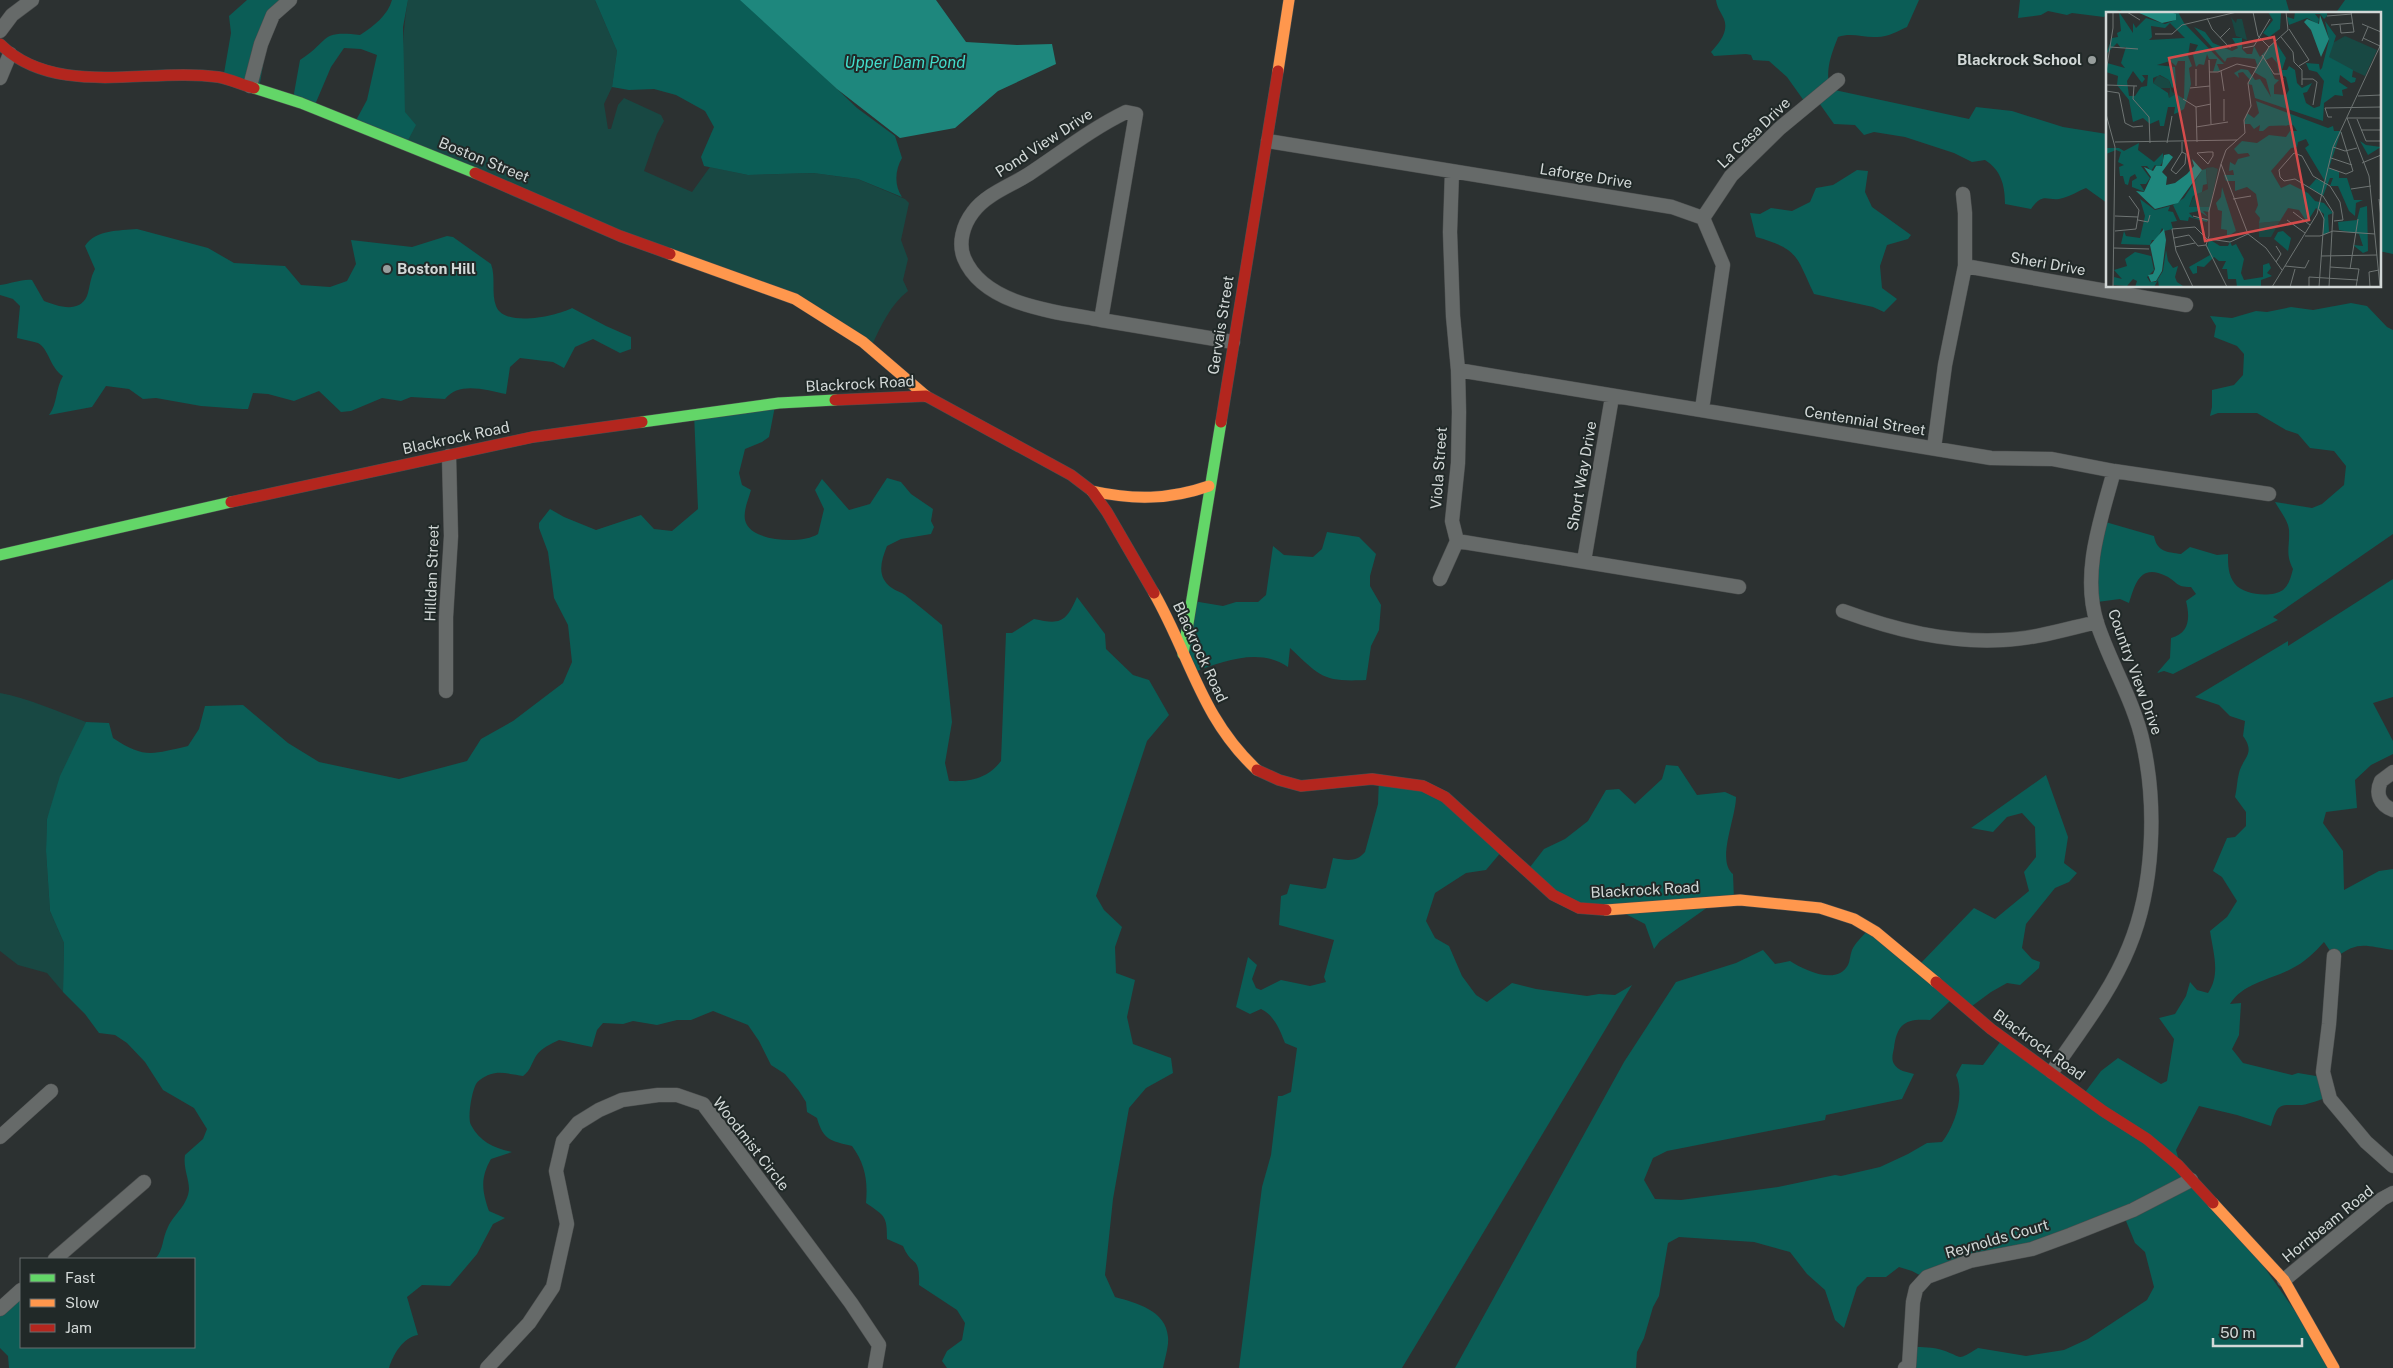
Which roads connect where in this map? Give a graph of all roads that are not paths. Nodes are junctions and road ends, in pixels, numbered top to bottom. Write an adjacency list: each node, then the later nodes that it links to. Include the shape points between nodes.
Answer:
1 (32, 0): 4 (street, via 12,15)
2 (290, 0): 8 (street, via 273,14)
3 (1289, 0): 9 (street, Gervais Street)
4 (0, 31)
5 (5, 49): 6 (street); 8 (street, Boston Street, via 41,68 65,75 96,78 210,77)
6 (0, 78)
7 (1838, 80): 12 (street, La Casa Drive, via 1780,128 1731,176)
8 (250, 86): 18 (street, Boston Street, via 310,106 469,170 620,236 795,299 863,342)
9 (1268, 141): 10 (street, Laforge Drive); 16 (street, Gervais Street)
10 (1452, 171): 12 (street, Laforge Drive, via 1672,207); 17 (street, Viola Street, via 1450,232)
11 (1963, 194): 13 (street)
12 (1703, 218): 20 (street, via 1723,265)
13 (1964, 266): 14 (street, Sheri Drive); 21 (street, via 1945,365)
14 (2186, 305)
15 (1101, 320): 15 (street, Pond View Drive, via 1010,300 984,284 968,268 961,250 963,229 973,211 997,192 1126,112 1136,114); 16 (street, Pond View Drive)
16 (1233, 342): 24 (street, Gervais Street)
17 (1458, 370): 19 (street, Centennial Street); 27 (street, Viola Street, via 1458,463 1452,520)
18 (926, 396): 22 (street, Blackrock Road, via 720,410 542,435); 25 (street, Blackrock Road, via 1071,475)
19 (1612, 397): 20 (street, Centennial Street); 29 (street, Short Way Drive)
20 (1702, 409): 21 (street, Centennial Street, via 1780,425)
21 (1934, 448): 23 (street, Centennial Street, via 1991,458 2052,459)
22 (449, 456): 28 (street, Blackrock Road); 35 (street, Hilldan Street, via 451,536)
23 (2114, 471): 26 (street, Centennial Street); 33 (street, Country View Drive, via 2097,533 2091,581)
24 (1209, 486): 25 (street, via 1164,499 1118,497); 34 (street, Gervais Street)
25 (1092, 491): 34 (street, Blackrock Road, via 1159,602)
26 (2269, 494)
27 (1457, 541): 29 (street); 30 (street)
28 (0, 555)
29 (1584, 561): 31 (street)
30 (1440, 579)
31 (1739, 587)
32 (1843, 610): 33 (street, via 1904,631 1951,639 2004,640)
33 (2097, 622): 39 (street, Country View Drive, via 2143,742 2151,795 2152,837 2144,896 2129,947 2104,995)
34 (1183, 654): 39 (street, Blackrock Road, via 1205,703 1237,751 1259,771 1301,786 1372,779 1424,786 1445,797 1553,895 1578,908 1609,910 1740,900 1820,908 1854,919 1876,932 1991,1029)
35 (446, 691)
36 (2393, 772): 37 (street, via 2381,781 2378,792 2382,803)
37 (2393, 810)
38 (2334, 956): 42 (street, via 2323,1072 2330,1099 2366,1142)
39 (2052, 1072): 43 (street, Blackrock Road, via 2102,1111 2147,1138 2178,1164)
40 (51, 1091): 41 (street)
41 (0, 1138)
42 (2393, 1166)
43 (2191, 1180): 47 (street, Blackrock Road); 52 (street, Reynolds Court, via 2134,1210 2032,1249 1970,1261 1927,1277 1916,1289 1909,1366)
44 (144, 1182): 46 (street)
45 (2393, 1193): 47 (street, Hornbeam Road)
46 (57, 1258)
47 (2284, 1280): 53 (street, Blackrock Road)
48 (20, 1291): 49 (street)
49 (0, 1309)
50 (487, 1368): 51 (street, Woodmist Circle, via 529,1322 553,1287 567,1224 556,1171 563,1141 578,1123 622,1100 677,1095 703,1104 851,1303 879,1345)
51 (875, 1368)
52 (1905, 1368)
53 (2334, 1368)

